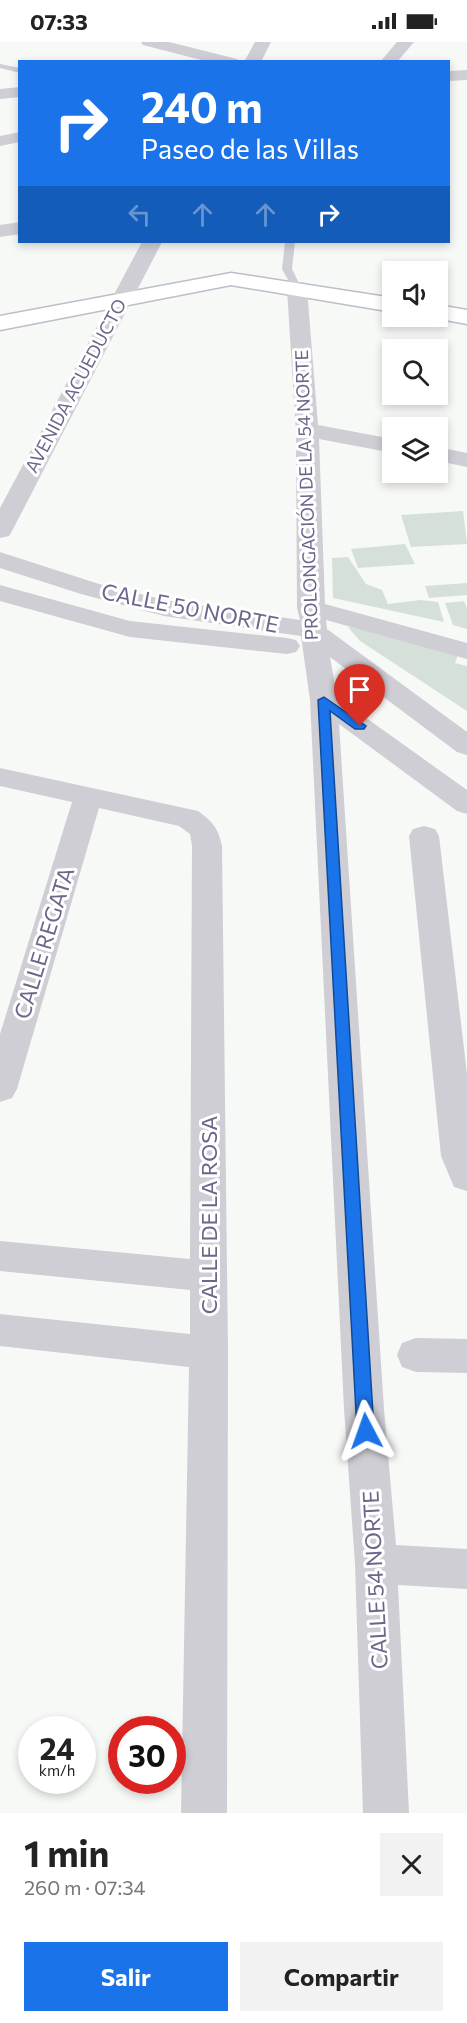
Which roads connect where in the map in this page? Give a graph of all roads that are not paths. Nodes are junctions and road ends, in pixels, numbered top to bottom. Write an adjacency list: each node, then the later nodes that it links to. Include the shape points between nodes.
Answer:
1 (149, 42): 4 (street)
2 (263, 42): 5 (street)
3 (406, 42): 6 (street)
4 (223, 60)
5 (253, 60)
6 (390, 60)
7 (0, 66): 8 (lane)
8 (18, 70)
9 (467, 75): 10 (street)
10 (450, 76)
11 (467, 86): 12 (street)
12 (450, 87)
13 (18, 92): 14 (street)
14 (0, 94)
15 (18, 137): 16 (street)
16 (0, 141)
17 (18, 228): 18 (street)
18 (0, 231)
19 (151, 243): 23 (street, AVENIDA ACUEDUCTO)
20 (290, 243): 21 (lane, via 287,269)
21 (297, 289): 22 (main road); 23 (main road, via 260,283 236,294); 28 (street, PROLONGACIÓN DE LA 54 NORTE)
22 (382, 303)
23 (117, 308): 26 (main road); 27 (main road); 32 (street, AVENIDA ACUEDUCTO)
24 (448, 314): 25 (main road)
25 (467, 317)
26 (0, 323)
27 (0, 339)
28 (307, 430): 29 (street); 35 (street, PROLONGACIÓN DE LA 54 NORTE)
29 (382, 444)
30 (448, 456): 31 (street)
31 (467, 460)
32 (0, 531)
33 (0, 560): 35 (street, CALLE 50 NORTE, via 164,608)
34 (0, 593): 35 (street, CALLE 50 NORTE, via 130,629)
35 (312, 629): 36 (street); 37 (street, PROLONGACIÓN DE LA 54 NORTE); 38 (street)
36 (467, 651)
37 (324, 700): 41 (street); 51 (street, CALLE 54 NORTE, via 363,1398)
38 (467, 746)
39 (0, 777): 40 (street, CALLE DE LA ROSA)
40 (88, 797): 43 (street, CALLE REGATA); 46 (street, CALLE DE LA ROSA, via 188,818 204,830)
41 (467, 804)
42 (424, 836): 44 (street, via 459,1156)
43 (0, 1089)
44 (467, 1177)
45 (0, 1256): 46 (street)
46 (209, 1276): 48 (street, CALLE DE LA ROSA)
47 (0, 1330): 48 (street)
48 (209, 1353): 53 (street, CALLE DE LA ROSA)
49 (416, 1355): 50 (street)
50 (467, 1356)
51 (376, 1564): 52 (street); 54 (street, CALLE 54 NORTE)
52 (467, 1569)
53 (204, 1813)
54 (386, 1813)

